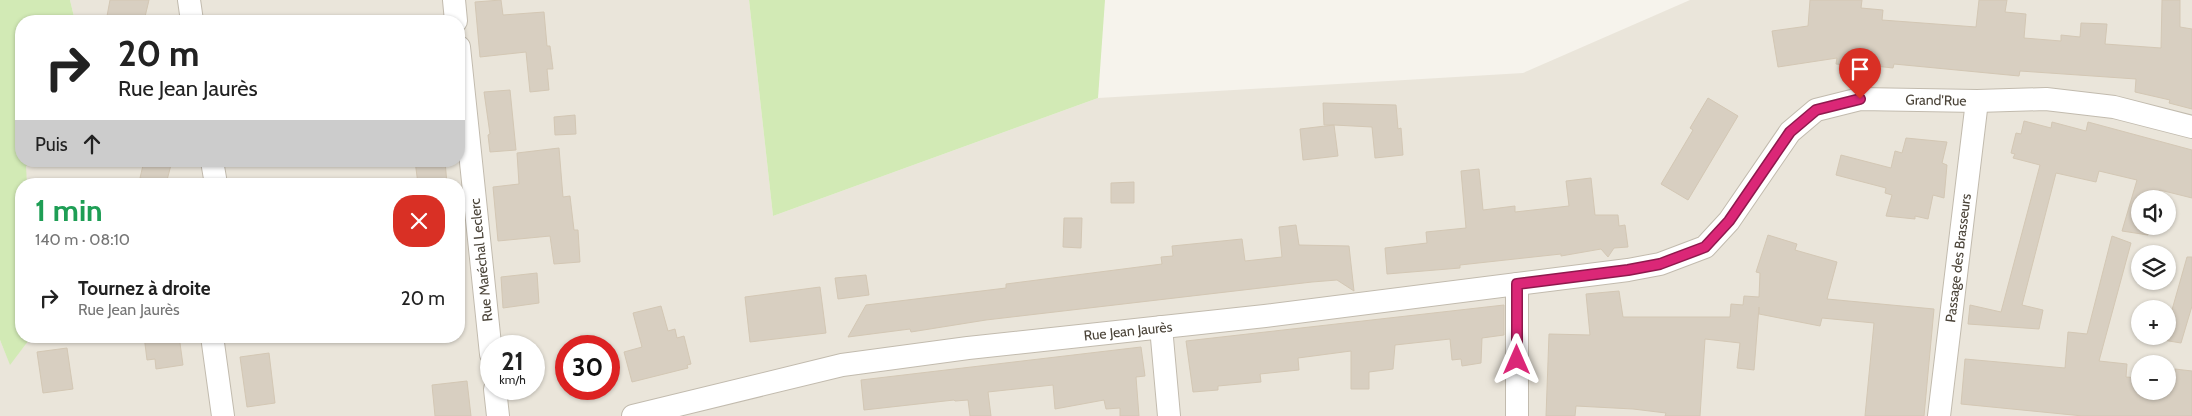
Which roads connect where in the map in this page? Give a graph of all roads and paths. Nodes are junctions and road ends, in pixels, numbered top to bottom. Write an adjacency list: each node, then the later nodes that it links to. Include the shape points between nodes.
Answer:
1 (189, 0): 3 (street)
2 (454, 0): 4 (street)
3 (191, 15)
4 (455, 15)
5 (1978, 100): 7 (street, Grand'Rue, via 2078,101); 8 (street, Grand'Rue, via 1860,99 1816,110 1790,132 1729,221 1705,247 1660,264); 19 (street, Passage des Brasseurs)
6 (465, 105): 11 (street, Rue Maréchal Leclerc)
7 (2192, 127)
8 (1628, 270): 9 (street, Rue Jean Jaurès)
9 (1517, 284): 10 (street, Rue Jean Jaurès); 18 (street)
10 (1161, 327): 16 (street, Rue Jean Jaurès, via 842,365); 17 (street)
11 (489, 335)
12 (213, 343): 14 (street)
13 (496, 400): 15 (street)
14 (223, 416)
15 (498, 416)
16 (633, 416)
17 (1170, 416)
18 (1517, 416)
19 (1939, 416)

